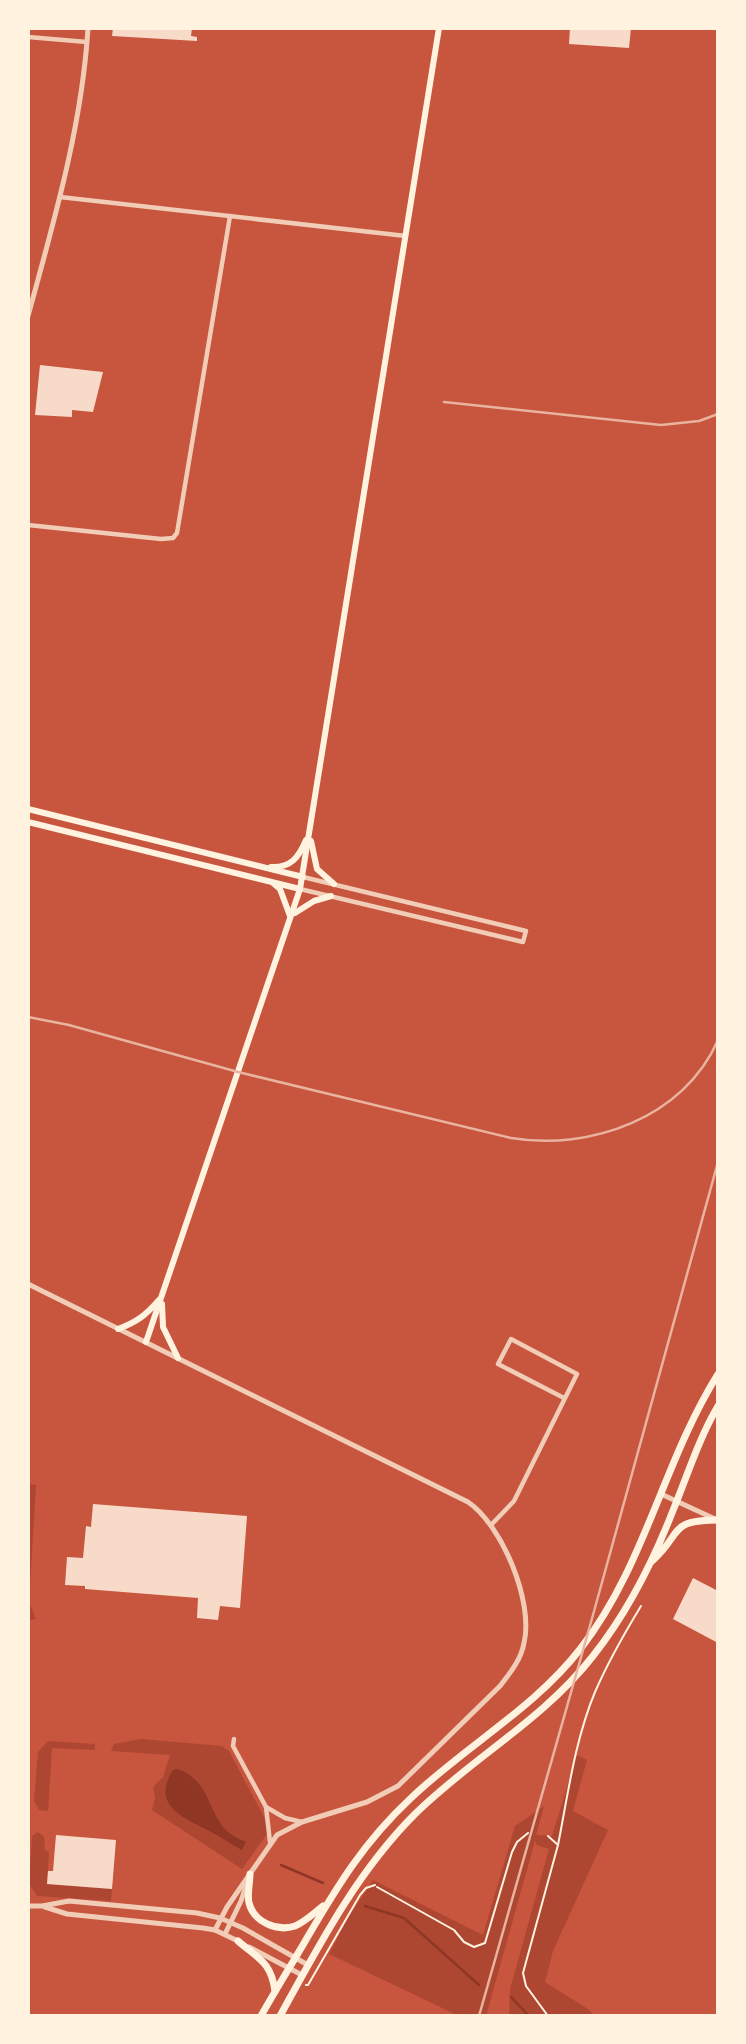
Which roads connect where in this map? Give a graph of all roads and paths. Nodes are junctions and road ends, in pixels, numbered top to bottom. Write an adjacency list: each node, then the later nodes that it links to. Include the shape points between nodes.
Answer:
1 (88, 28): 4 (street)
2 (439, 28): 7 (main road)
3 (28, 37): 4 (street)
4 (88, 42): 5 (street)
5 (60, 197): 6 (street); 8 (street)
6 (230, 216): 7 (street); 9 (street, via 180,528 173,538 161,539)
7 (405, 236): 12 (main road)
8 (28, 316)
9 (28, 525)
10 (28, 809): 13 (main road)
11 (28, 822): 15 (main road)
12 (311, 829): 13 (main road, via 293,862); 14 (main road); 16 (main road, via 317,869)
13 (258, 866): 14 (main road)
14 (303, 877): 16 (street); 17 (main road)
15 (270, 881): 17 (main road); 19 (main road, via 280,889)
16 (334, 884): 18 (street, via 526,931 523,942)
17 (300, 888): 18 (street); 19 (main road)
18 (331, 896): 19 (main road, via 307,904)
19 (291, 917): 21 (main road)
20 (28, 1284): 22 (street)
21 (162, 1296): 22 (main road, via 144,1317); 23 (main road); 24 (main road, via 163,1327)
22 (118, 1329): 23 (street)
23 (146, 1342): 24 (street)
24 (178, 1358): 31 (street, via 460,1497 481,1511)
25 (718, 1374): 28 (main road)
26 (565, 1398): 26 (street, via 577,1374 511,1339 498,1364); 31 (street, via 514,1501)
27 (718, 1406): 29 (main road)
28 (661, 1494): 29 (street); 42 (main road, via 622,1585 581,1649 542,1691 408,1801 363,1850)
29 (677, 1500): 30 (street); 32 (main road)
30 (718, 1520): 32 (main road, via 684,1524)
31 (491, 1525): 36 (street, via 526,1607 524,1645 513,1670 405,1780 367,1802)
32 (649, 1564): 52 (main road, via 625,1610 578,1675 537,1715 436,1795 381,1852 338,1913)
33 (641, 1606): 40 (path, via 594,1695 575,1758)
34 (234, 1739): 35 (street, via 233,1746)
35 (266, 1807): 36 (street); 39 (street)
36 (302, 1822): 39 (street)
37 (528, 1833): 52 (path, via 512,1852 485,1943 474,1947 464,1942 454,1930 376,1886 360,1895)
38 (548, 1836): 40 (path)
39 (270, 1842): 41 (street)
40 (558, 1845): 58 (path, via 523,1973 526,1986)
41 (250, 1874): 42 (main road, via 248,1900 253,1912 272,1926 296,1925); 45 (street); 46 (street)
42 (326, 1903): 50 (main road)
43 (28, 1906): 44 (street)
44 (41, 1906): 45 (street, via 97,1902); 47 (street, via 67,1914)
45 (220, 1918): 46 (street); 47 (street)
46 (231, 1923): 48 (street); 50 (street)
47 (215, 1930): 48 (street)
48 (225, 1934): 49 (street)
49 (238, 1941): 51 (street); 55 (main road, via 268,1965)
50 (294, 1957): 51 (main road); 52 (street)
51 (288, 1967): 53 (street); 55 (main road)
52 (312, 1969): 53 (main road); 53 (path)
53 (308, 1977): 54 (path); 57 (main road)
54 (305, 1985)
55 (275, 1991): 56 (main road)
56 (261, 2016)
57 (280, 2016)
58 (548, 2016)

